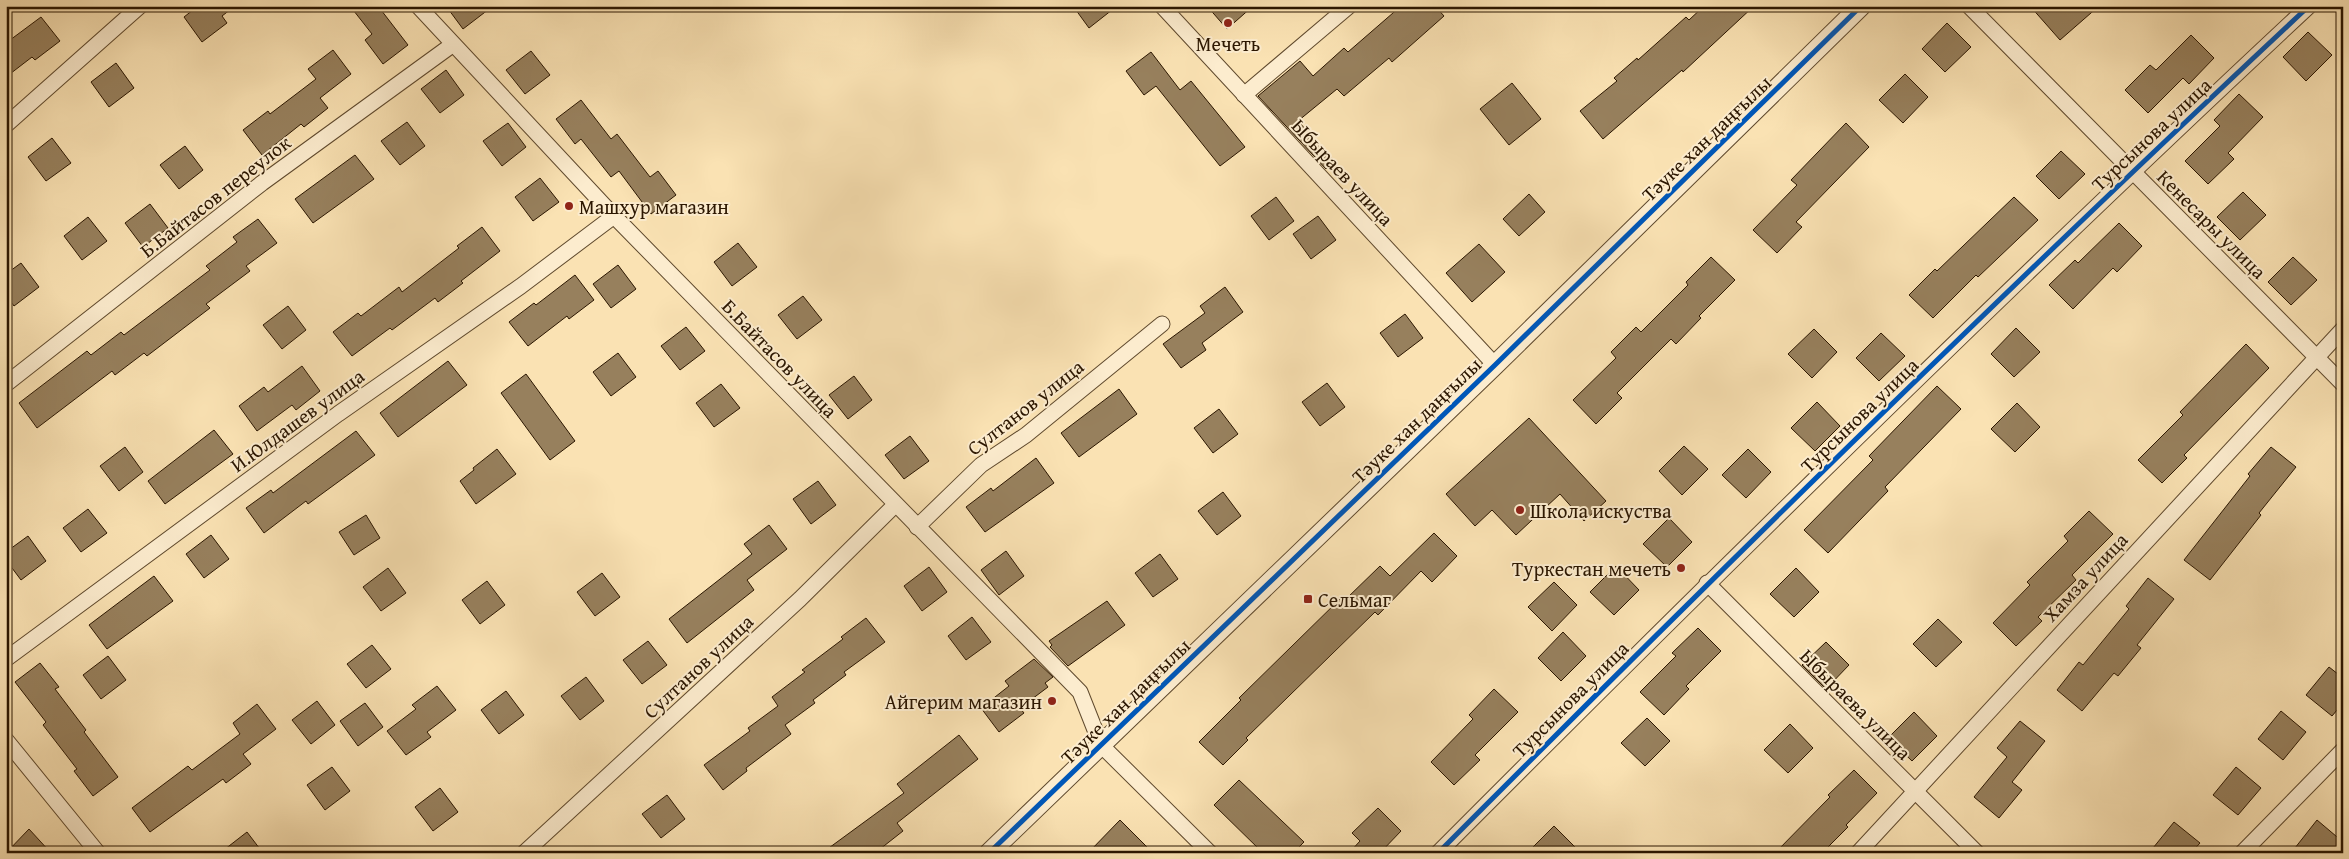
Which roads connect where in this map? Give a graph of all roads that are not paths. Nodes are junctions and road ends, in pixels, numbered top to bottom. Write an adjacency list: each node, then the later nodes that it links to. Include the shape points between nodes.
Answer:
1 (140, 6): 10 (street)
2 (418, 6): 8 (street, Б.Байтасов улица)
3 (1162, 6): 9 (street, Ыбыраев улица)
4 (1349, 6): 9 (street)
5 (1862, 6): 16 (street, Тәуке хан даңғылы)
6 (1969, 6): 11 (street, Кенесары улица)
7 (2309, 6): 11 (street, Турсынова улица)
8 (452, 45): 12 (street, Б.Байтасов улица); 17 (street, Б.Байтасов переулок, via 262,183)
9 (1244, 95): 16 (street, Ыбыраев улица)
10 (6, 125)
11 (2131, 172): 15 (street, Кенесары улица); 21 (street, Турсынова улица)
12 (614, 216): 19 (street, Б.Байтасов улица); 22 (street, И.Юлдашев улица, via 521,286 330,419)
13 (1162, 324): 20 (street, Султанов улица, via 1026,436 980,465)
14 (2343, 329): 15 (street, Хамза улица)
15 (2316, 357): 18 (street, Кенесары улица); 26 (street, Хамза улица)
16 (1495, 365): 24 (street, Тәуке хан даңғылы)
17 (6, 384)
18 (2343, 384)
19 (895, 505): 20 (street, Б.Байтасов улица); 28 (street, Султанов улица, via 800,599)
20 (917, 527): 24 (street, Б.Байтасов улица, via 1080,692)
21 (1707, 583): 26 (street, Ыбыраева улица); 31 (street, Турсынова улица)
22 (6, 659)
23 (6, 740): 27 (street)
24 (1101, 745): 29 (street, Тәуке хан даңғылы); 30 (street)
25 (2343, 750): 34 (street)
26 (1914, 791): 32 (street, Хамза улица); 33 (street, Ыбыраева улица)
27 (98, 853)
28 (524, 853)
29 (989, 853)
30 (1210, 853)
31 (1438, 853)
32 (1858, 853)
33 (1977, 853)
34 (2242, 853)

